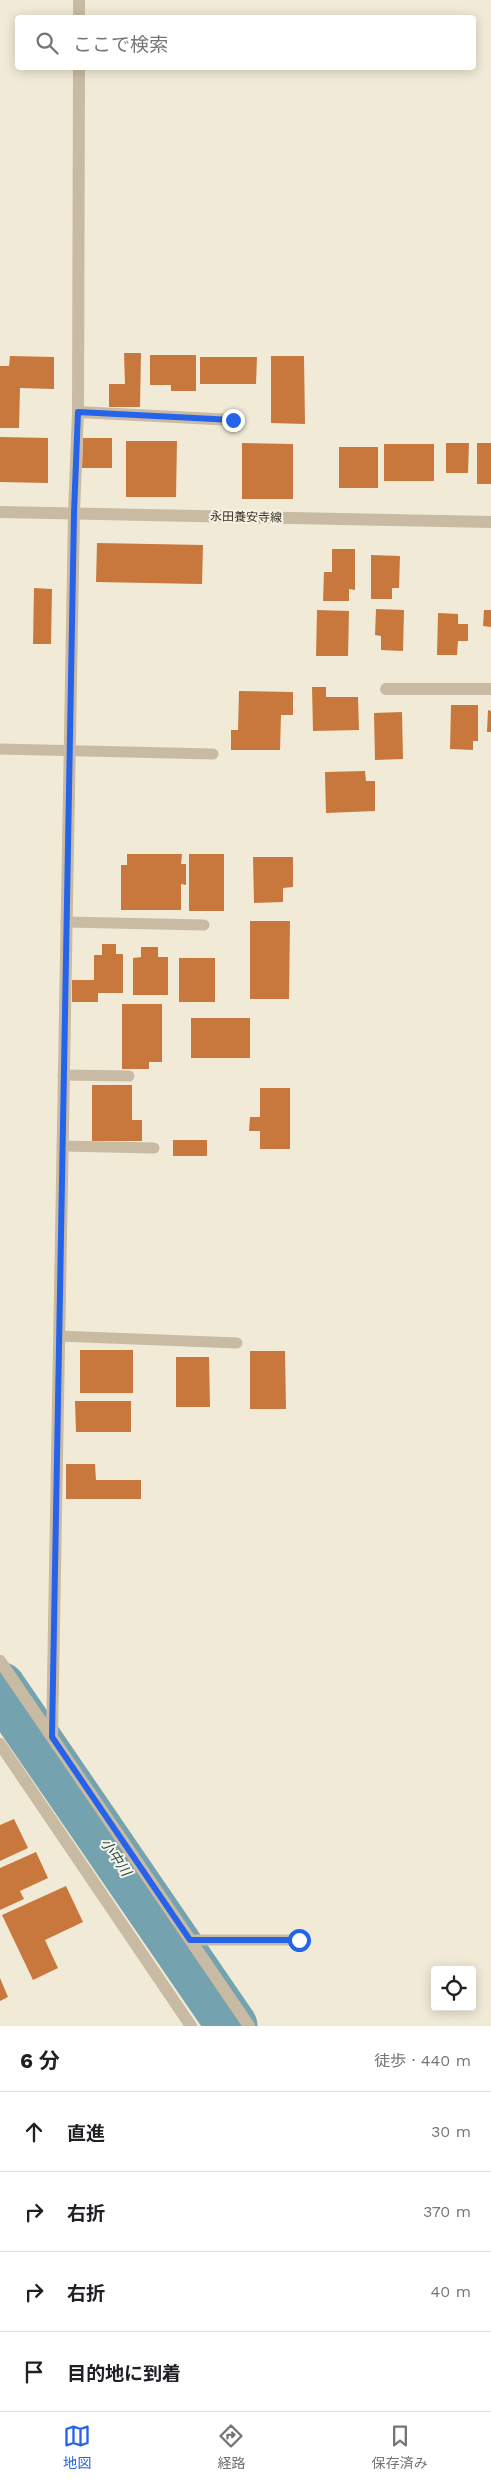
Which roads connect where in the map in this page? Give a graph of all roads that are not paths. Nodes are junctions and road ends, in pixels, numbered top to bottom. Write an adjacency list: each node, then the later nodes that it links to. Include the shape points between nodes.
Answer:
1 (80, 0): 2 (street)
2 (79, 15)
3 (79, 70): 4 (street)
4 (78, 412): 5 (street); 7 (street)
5 (233, 420)
6 (0, 512): 7 (street, 永田養安寺線)
7 (74, 513): 8 (street, 永田養安寺線); 12 (street)
8 (491, 522)
9 (386, 689): 10 (street)
10 (491, 689)
11 (0, 749): 12 (lane)
12 (69, 751): 13 (lane); 14 (street)
13 (212, 754)
14 (66, 922): 15 (lane); 16 (street)
15 (204, 925)
16 (63, 1074): 17 (lane); 18 (street)
17 (129, 1076)
18 (62, 1146): 19 (lane); 20 (street)
19 (154, 1148)
20 (59, 1336): 21 (lane); 23 (street)
21 (237, 1342)
22 (0, 1661): 23 (street)
23 (52, 1737): 25 (street)
24 (0, 1744): 27 (street)
25 (190, 1940): 26 (lane); 28 (street)
26 (299, 1940)
27 (191, 2026)
28 (250, 2026)

